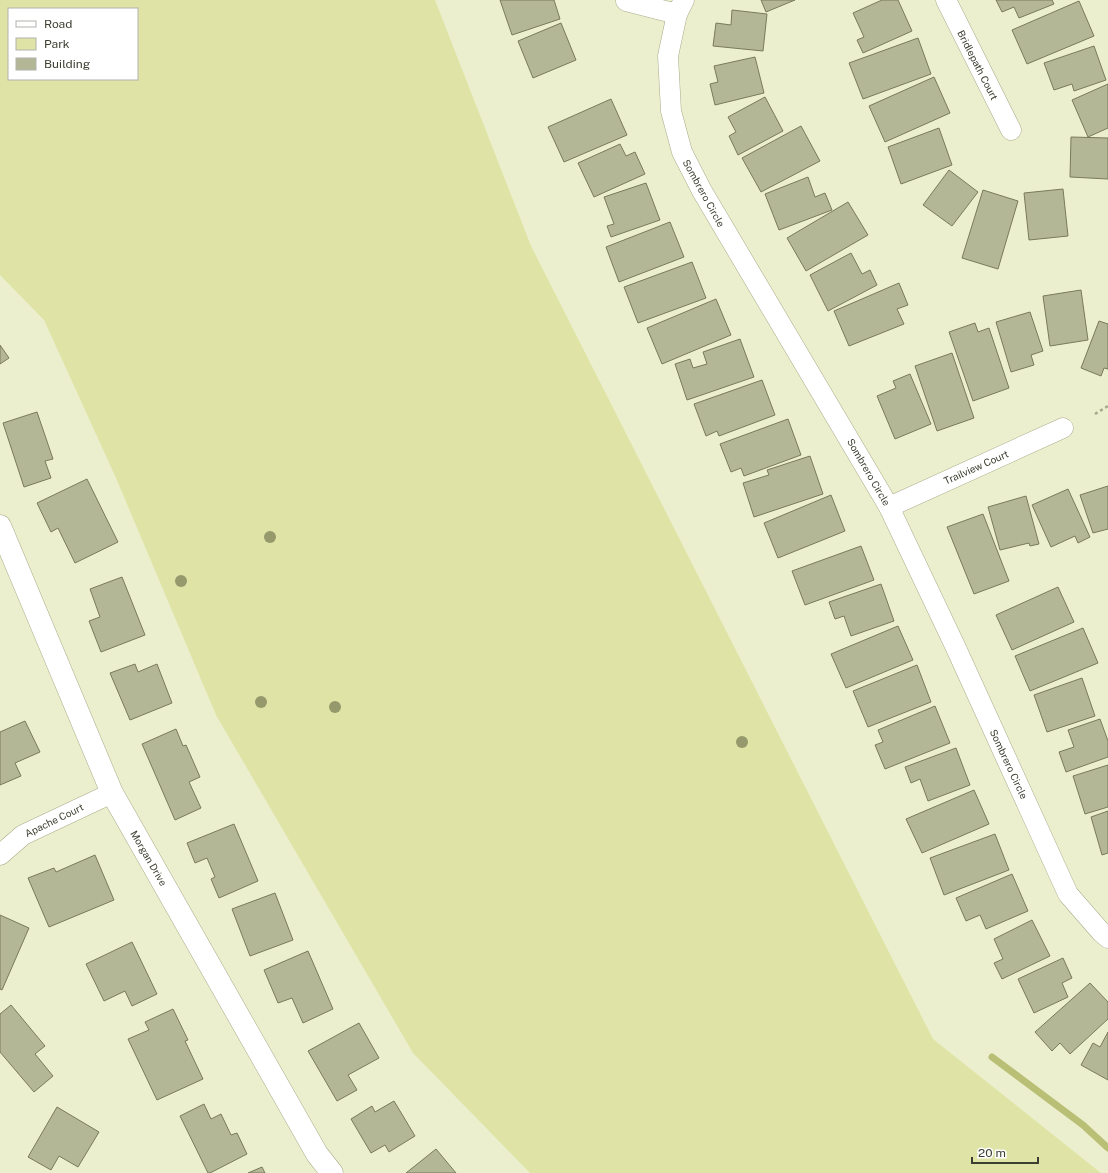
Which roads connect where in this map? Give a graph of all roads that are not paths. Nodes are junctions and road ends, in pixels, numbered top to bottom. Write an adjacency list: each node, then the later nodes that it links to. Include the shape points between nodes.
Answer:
1 (946, 0): 4 (street, Bridlepath Court)
2 (626, 1): 3 (street)
3 (680, 7): 6 (street, Sombrero Circle, via 668,56 671,111 682,152 706,198)
4 (1011, 130)
5 (1063, 428): 6 (street, Trailview Court)
6 (889, 507): 10 (street, Sombrero Circle, via 1068,894)
7 (1, 530): 8 (street, Morgan Drive)
8 (112, 793): 9 (street, Apache Court, via 22,835); 11 (street, Morgan Drive, via 316,1154)
9 (0, 855)
10 (1108, 938)
11 (332, 1173)

